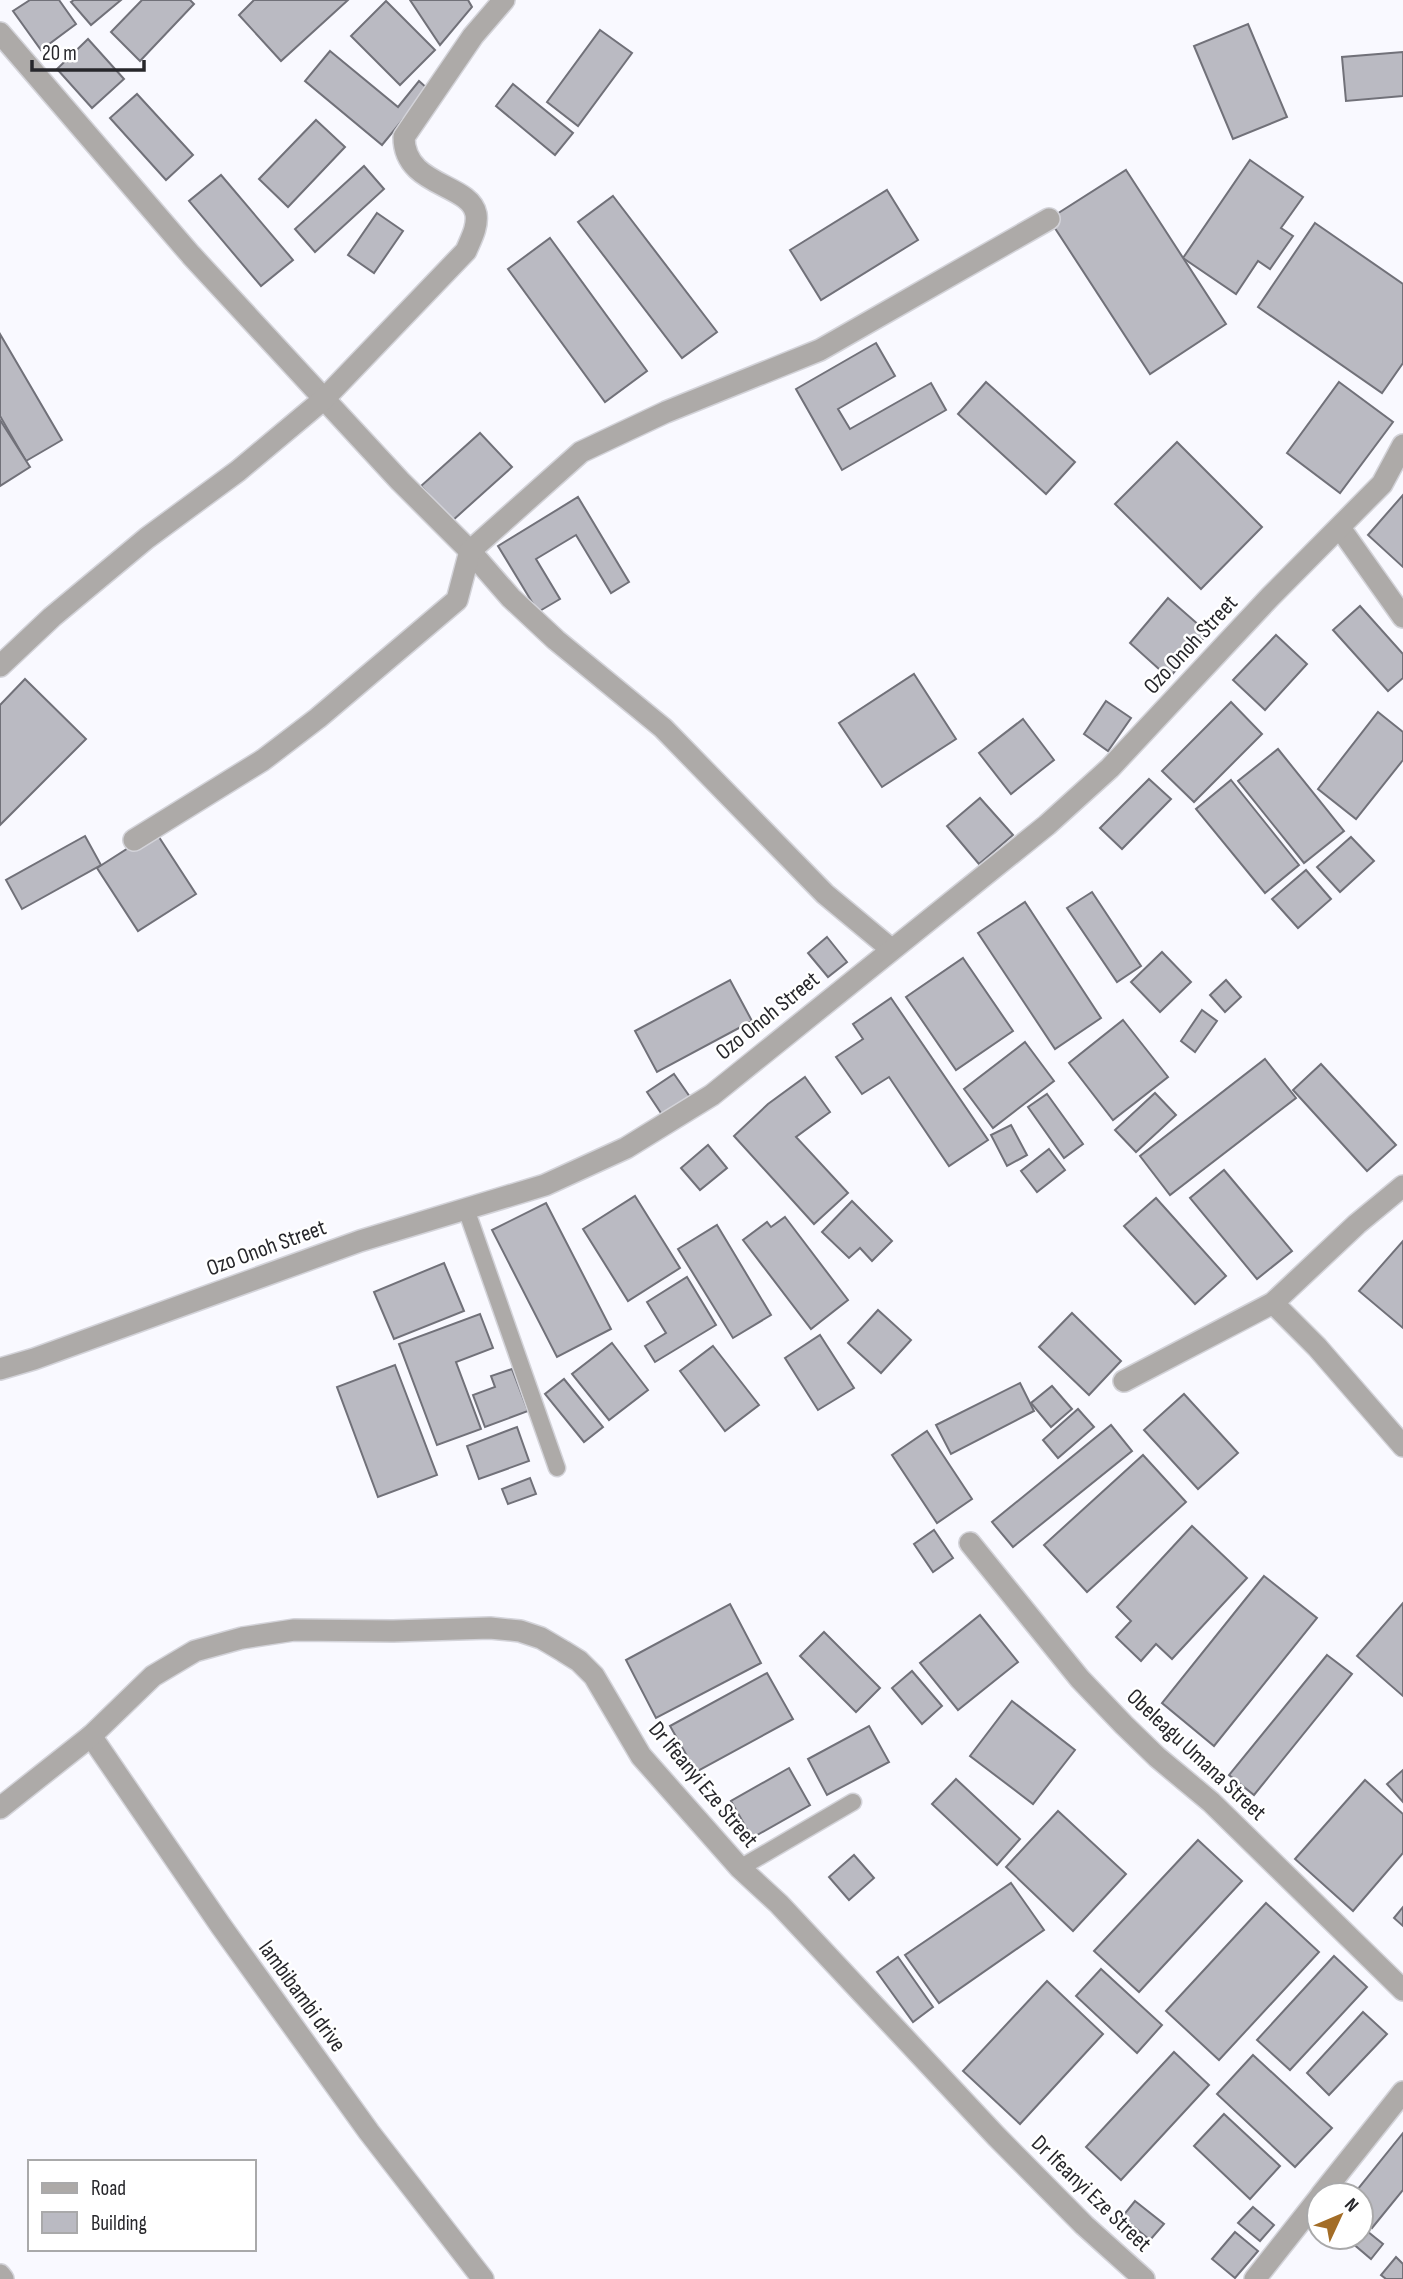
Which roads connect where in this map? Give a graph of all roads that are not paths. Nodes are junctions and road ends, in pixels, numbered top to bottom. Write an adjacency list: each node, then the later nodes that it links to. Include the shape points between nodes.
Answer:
1 (503, 0): 4 (street, via 404,138 404,151 422,174 471,202 476,226 466,251)
2 (0, 33): 4 (street, via 191,256)
3 (1049, 219): 7 (street, via 820,350 580,452)
4 (324, 399): 7 (street); 9 (street, via 52,617)
5 (1403, 445): 6 (street, Ozo Onoh Street, via 1382,484)
6 (1340, 527): 8 (street); 11 (street, Ozo Onoh Street, via 1110,768 1047,825)
7 (470, 551): 10 (street, via 457,600 263,760); 11 (street, via 511,598 663,728 825,894)
8 (1403, 617)
9 (0, 666)
10 (134, 840)
11 (891, 949): 13 (street, Ozo Onoh Street, via 712,1095 667,1123 626,1148 545,1185)
12 (1403, 1186): 14 (street)
13 (466, 1209): 15 (street, Ozo Onoh Street, via 360,1241); 18 (lane)
14 (1273, 1303): 16 (street); 17 (street)
15 (0, 1369)
16 (1124, 1381)
17 (1403, 1446)
18 (557, 1468)
19 (970, 1543): 24 (street, Obeleagu Umana Street, via 1080,1679)
20 (90, 1736): 22 (street, Dr Ifeanyi Eze Street); 23 (street, Dr Ifeanyi Eze Street, via 162,1670 195,1651 242,1638 294,1630 520,1631 563,1651 594,1675 641,1756); 30 (street, lambibambi drive, via 354,2110)
21 (853, 1802): 23 (lane)
22 (0, 1808)
23 (740, 1868): 31 (street, Dr Ifeanyi Eze Street, via 779,1903 996,2136)
24 (1403, 1990)
25 (1403, 2092): 26 (street)
26 (1333, 2181)
27 (1305, 2216): 32 (street)
28 (0, 2275): 29 (street)
29 (3, 2279)
30 (483, 2279)
31 (1144, 2279)
32 (1255, 2279)

